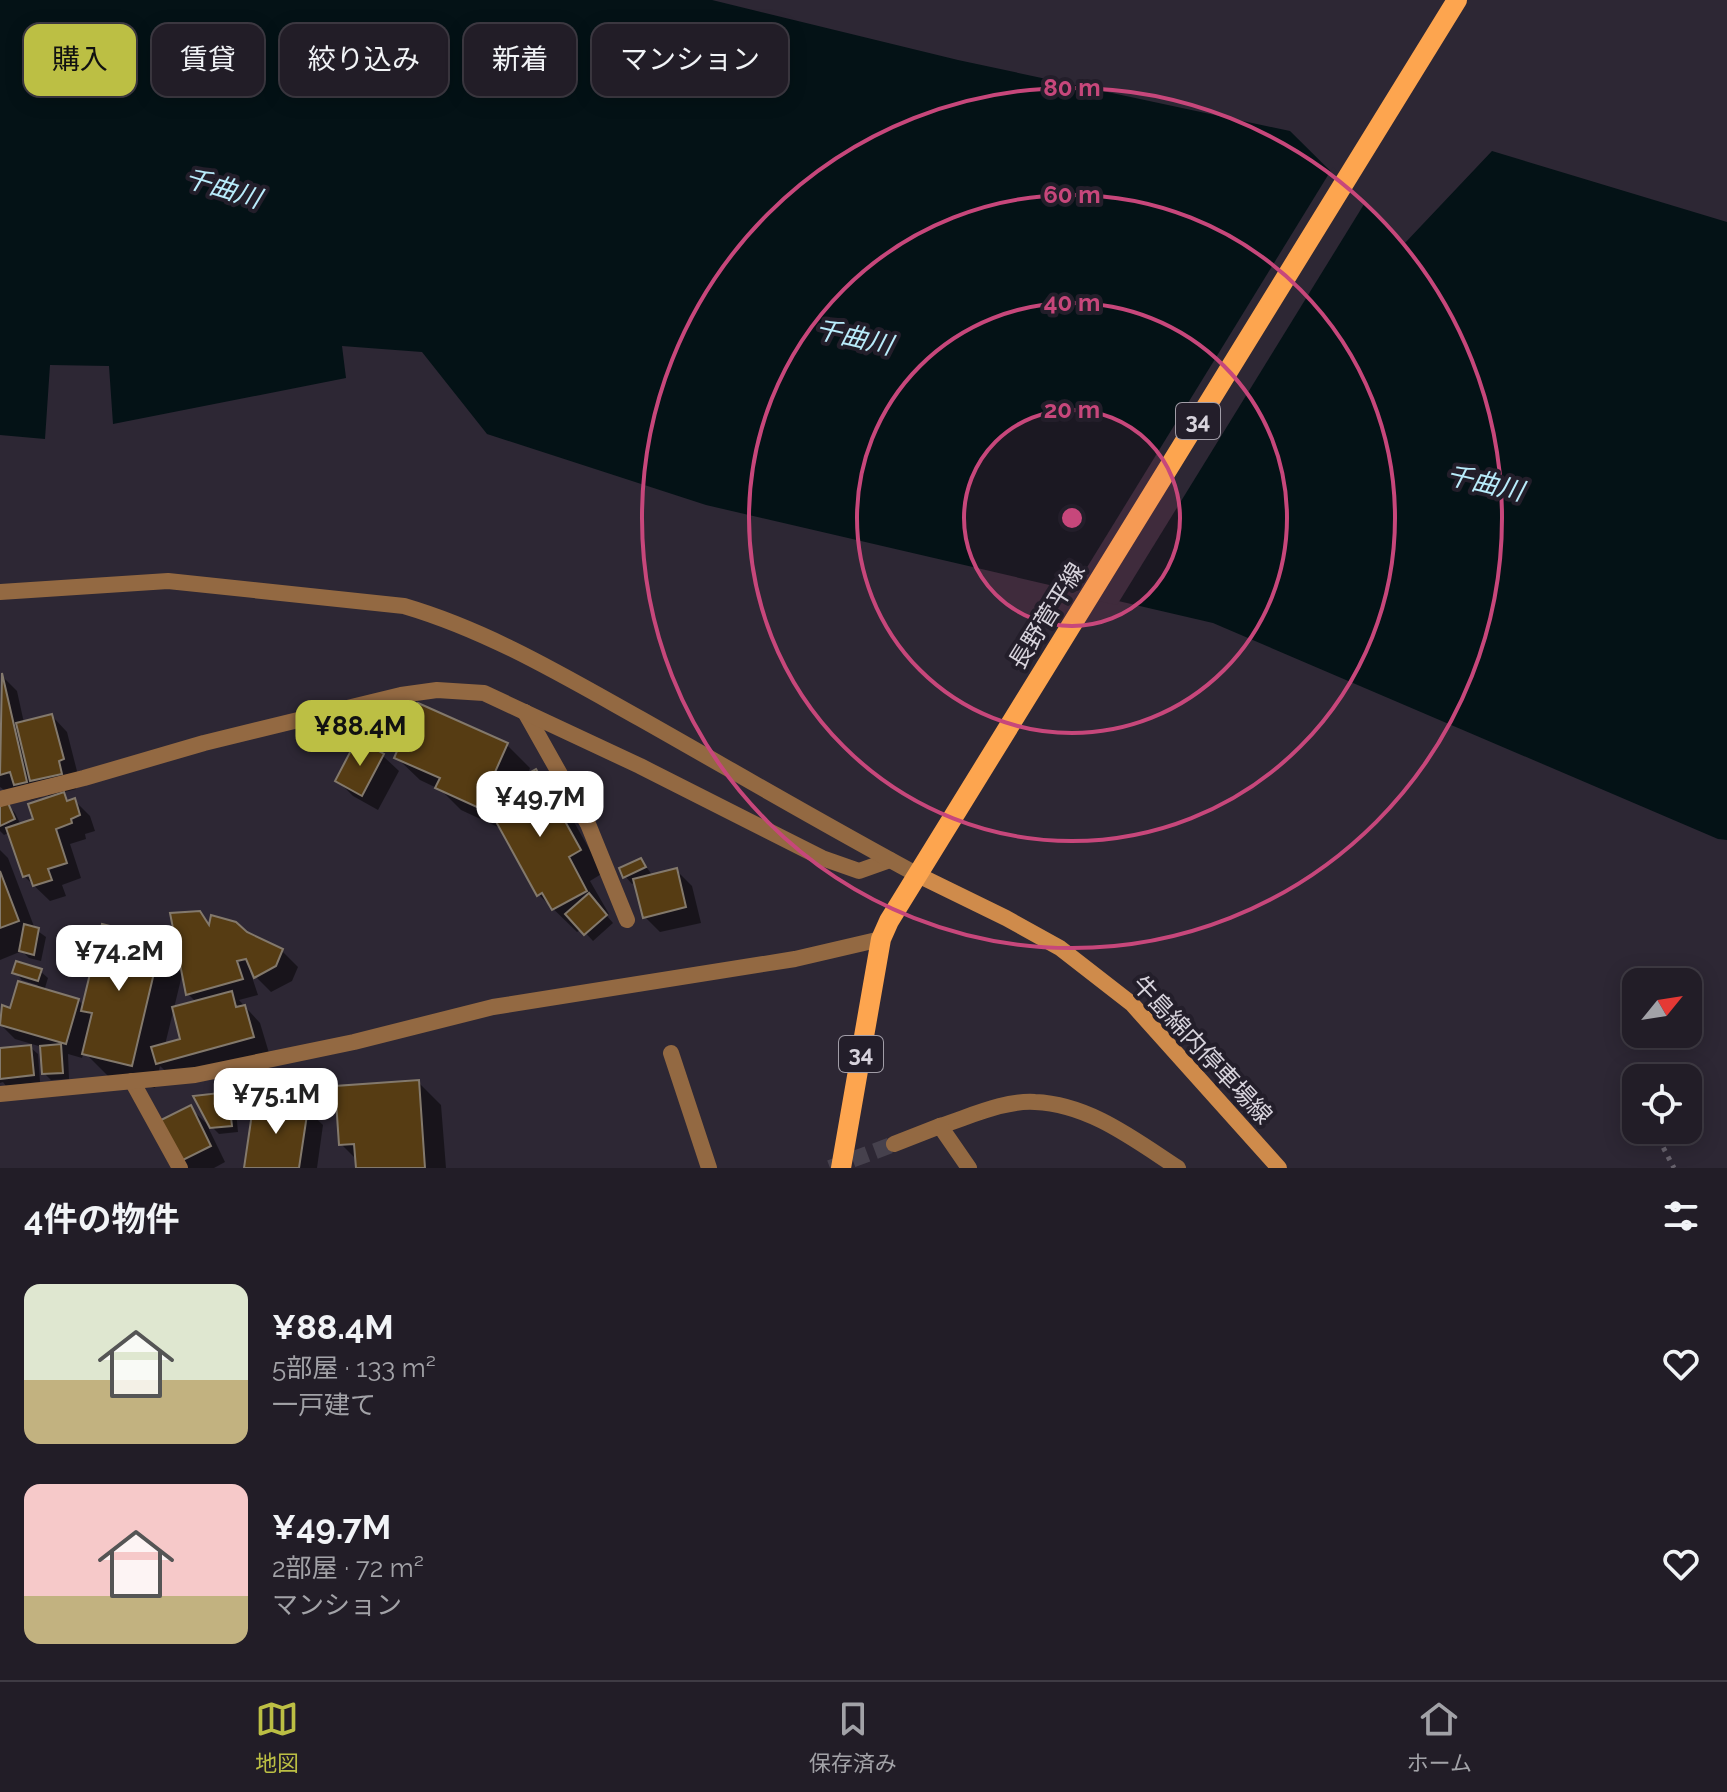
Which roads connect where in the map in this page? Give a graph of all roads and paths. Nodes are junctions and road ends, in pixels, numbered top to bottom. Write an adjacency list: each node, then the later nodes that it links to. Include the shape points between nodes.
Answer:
1 (1457, 0): 6 (main road, 長野菅平線 / 34)
2 (0, 592): 5 (street, via 168,581 429,613 577,683)
3 (525, 712): 4 (street, via 484,693 437,690 401,695); 5 (street, via 822,858 859,871); 7 (street, via 588,824)
4 (0, 799)
5 (890, 860): 6 (street)
6 (918, 875): 8 (main road, 長野菅平線 / 34); 20 (main road, 牛島綿内停車場線, via 1060,948 1132,1004)
7 (627, 920)
8 (881, 939): 10 (street, via 795,959 493,1007 195,1075); 17 (main road, 長野菅平線 / 34)
9 (671, 1053): 16 (street)
10 (132, 1081): 11 (street); 15 (street)
11 (0, 1094)
12 (940, 1126): 13 (street); 18 (street); 19 (street, via 1033,1101 1074,1108 1117,1128)
13 (894, 1144)
14 (1661, 1144): 21 (path)
15 (180, 1168)
16 (709, 1168)
17 (841, 1168)
18 (969, 1168)
19 (1178, 1168)
20 (1279, 1168)
21 (1674, 1168)

